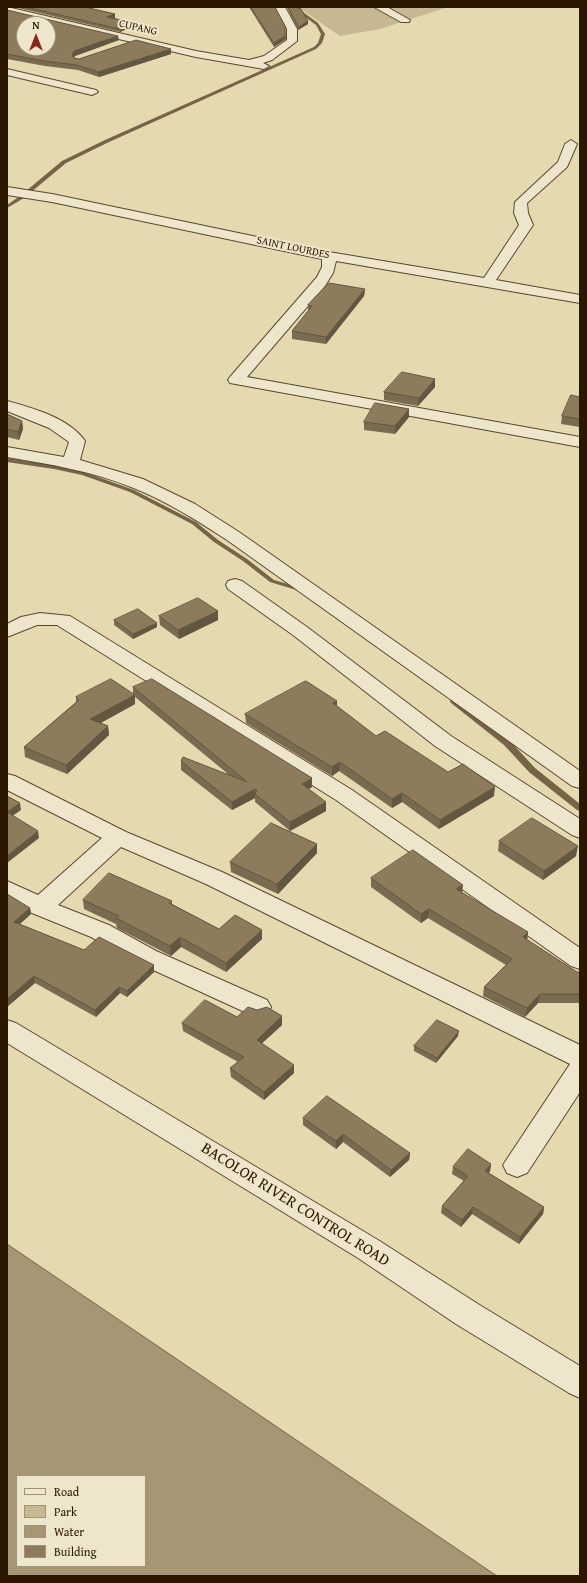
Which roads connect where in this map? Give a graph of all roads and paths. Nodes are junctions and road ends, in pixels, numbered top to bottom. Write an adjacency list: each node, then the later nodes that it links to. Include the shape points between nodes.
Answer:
1 (280, 7): 7 (street, via 292,29 292,41 268,58)
2 (379, 7): 4 (street)
3 (7, 10): 5 (street, CUPANG)
4 (405, 20)
5 (136, 40): 6 (street); 7 (street, CUPANG)
6 (114, 47)
7 (251, 63): 8 (street, CUPANG)
8 (264, 66)
9 (7, 72): 10 (street)
10 (92, 92)
11 (571, 144): 15 (street, via 563,164 521,202 521,214 526,225)
12 (20, 193): 13 (street); 14 (street, SAINT LOURDES)
13 (7, 200)
14 (329, 256): 15 (street, SAINT LOURDES); 18 (street, via 328,272 320,283 236,380)
15 (487, 284): 16 (street, SAINT LOURDES)
16 (580, 299)
17 (7, 406): 20 (street, via 47,421 73,435 78,441)
18 (580, 442)
19 (7, 452): 20 (street)
20 (71, 463): 24 (street, via 138,483 188,508 233,536)
21 (235, 585): 25 (street, via 306,635 443,741)
22 (7, 631): 29 (street, via 30,619 48,617 63,620 344,795)
23 (7, 781): 26 (street)
24 (580, 781)
25 (580, 830)
26 (118, 837): 28 (street); 32 (street, via 214,878)
27 (7, 889): 28 (street)
28 (40, 907): 30 (street, via 100,931 147,957)
29 (580, 960)
30 (258, 1007)
31 (7, 1030): 35 (street, BACOLOR RIVER CONTROL ROAD, via 368,1249 466,1314)
32 (580, 1057)
33 (580, 1071): 34 (street)
34 (517, 1165)
35 (580, 1383)

